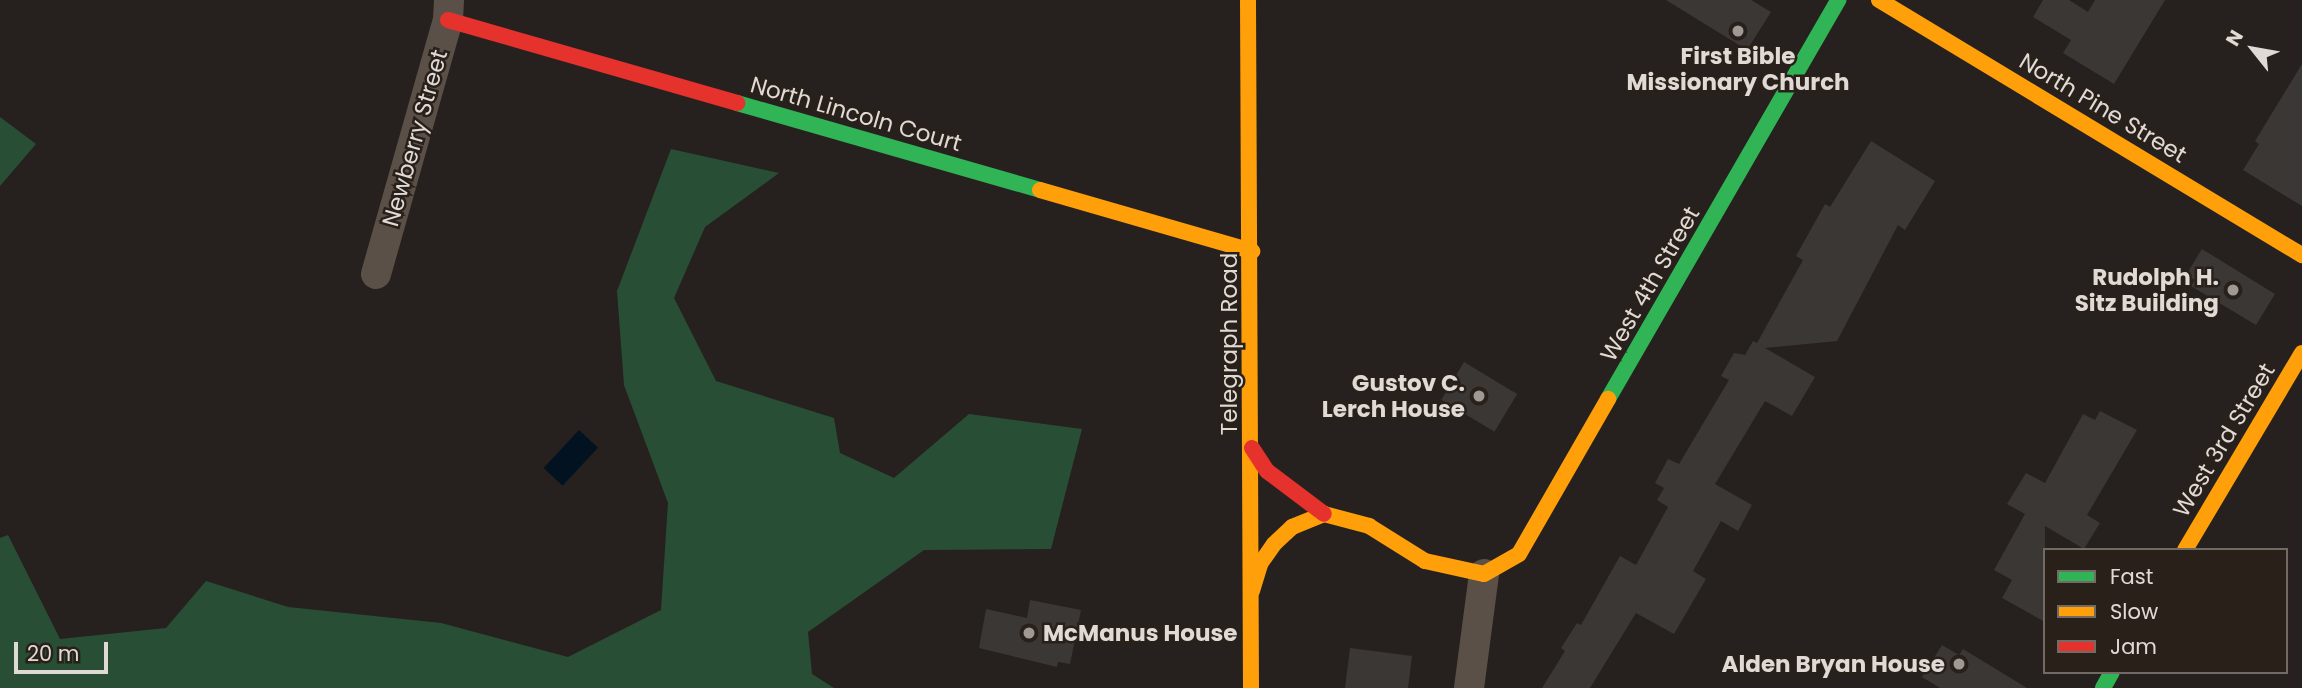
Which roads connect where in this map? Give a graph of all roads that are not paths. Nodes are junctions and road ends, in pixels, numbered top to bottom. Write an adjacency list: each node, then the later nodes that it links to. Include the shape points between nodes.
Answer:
1 (1248, 0): 5 (street, Telegraph Road)
2 (1838, 0): 12 (street, West 4th Street, via 1519,554)
3 (1879, 0): 6 (street, North Pine Street)
4 (448, 10): 5 (street, North Lincoln Court); 7 (street, Newberry Street)
5 (1252, 251): 9 (street, Telegraph Road)
6 (2302, 255)
7 (376, 274)
8 (2302, 353): 11 (street, West 3rd Street)
9 (1252, 448): 10 (street, via 1267,471); 13 (street, Telegraph Road)
10 (1324, 514): 12 (street, via 1368,526 1425,561); 13 (street, via 1293,527 1274,544 1260,564)
11 (2186, 548)
12 (1484, 574): 15 (street)
13 (1252, 591): 14 (street, Telegraph Road)
14 (1251, 688)
15 (1469, 688)

